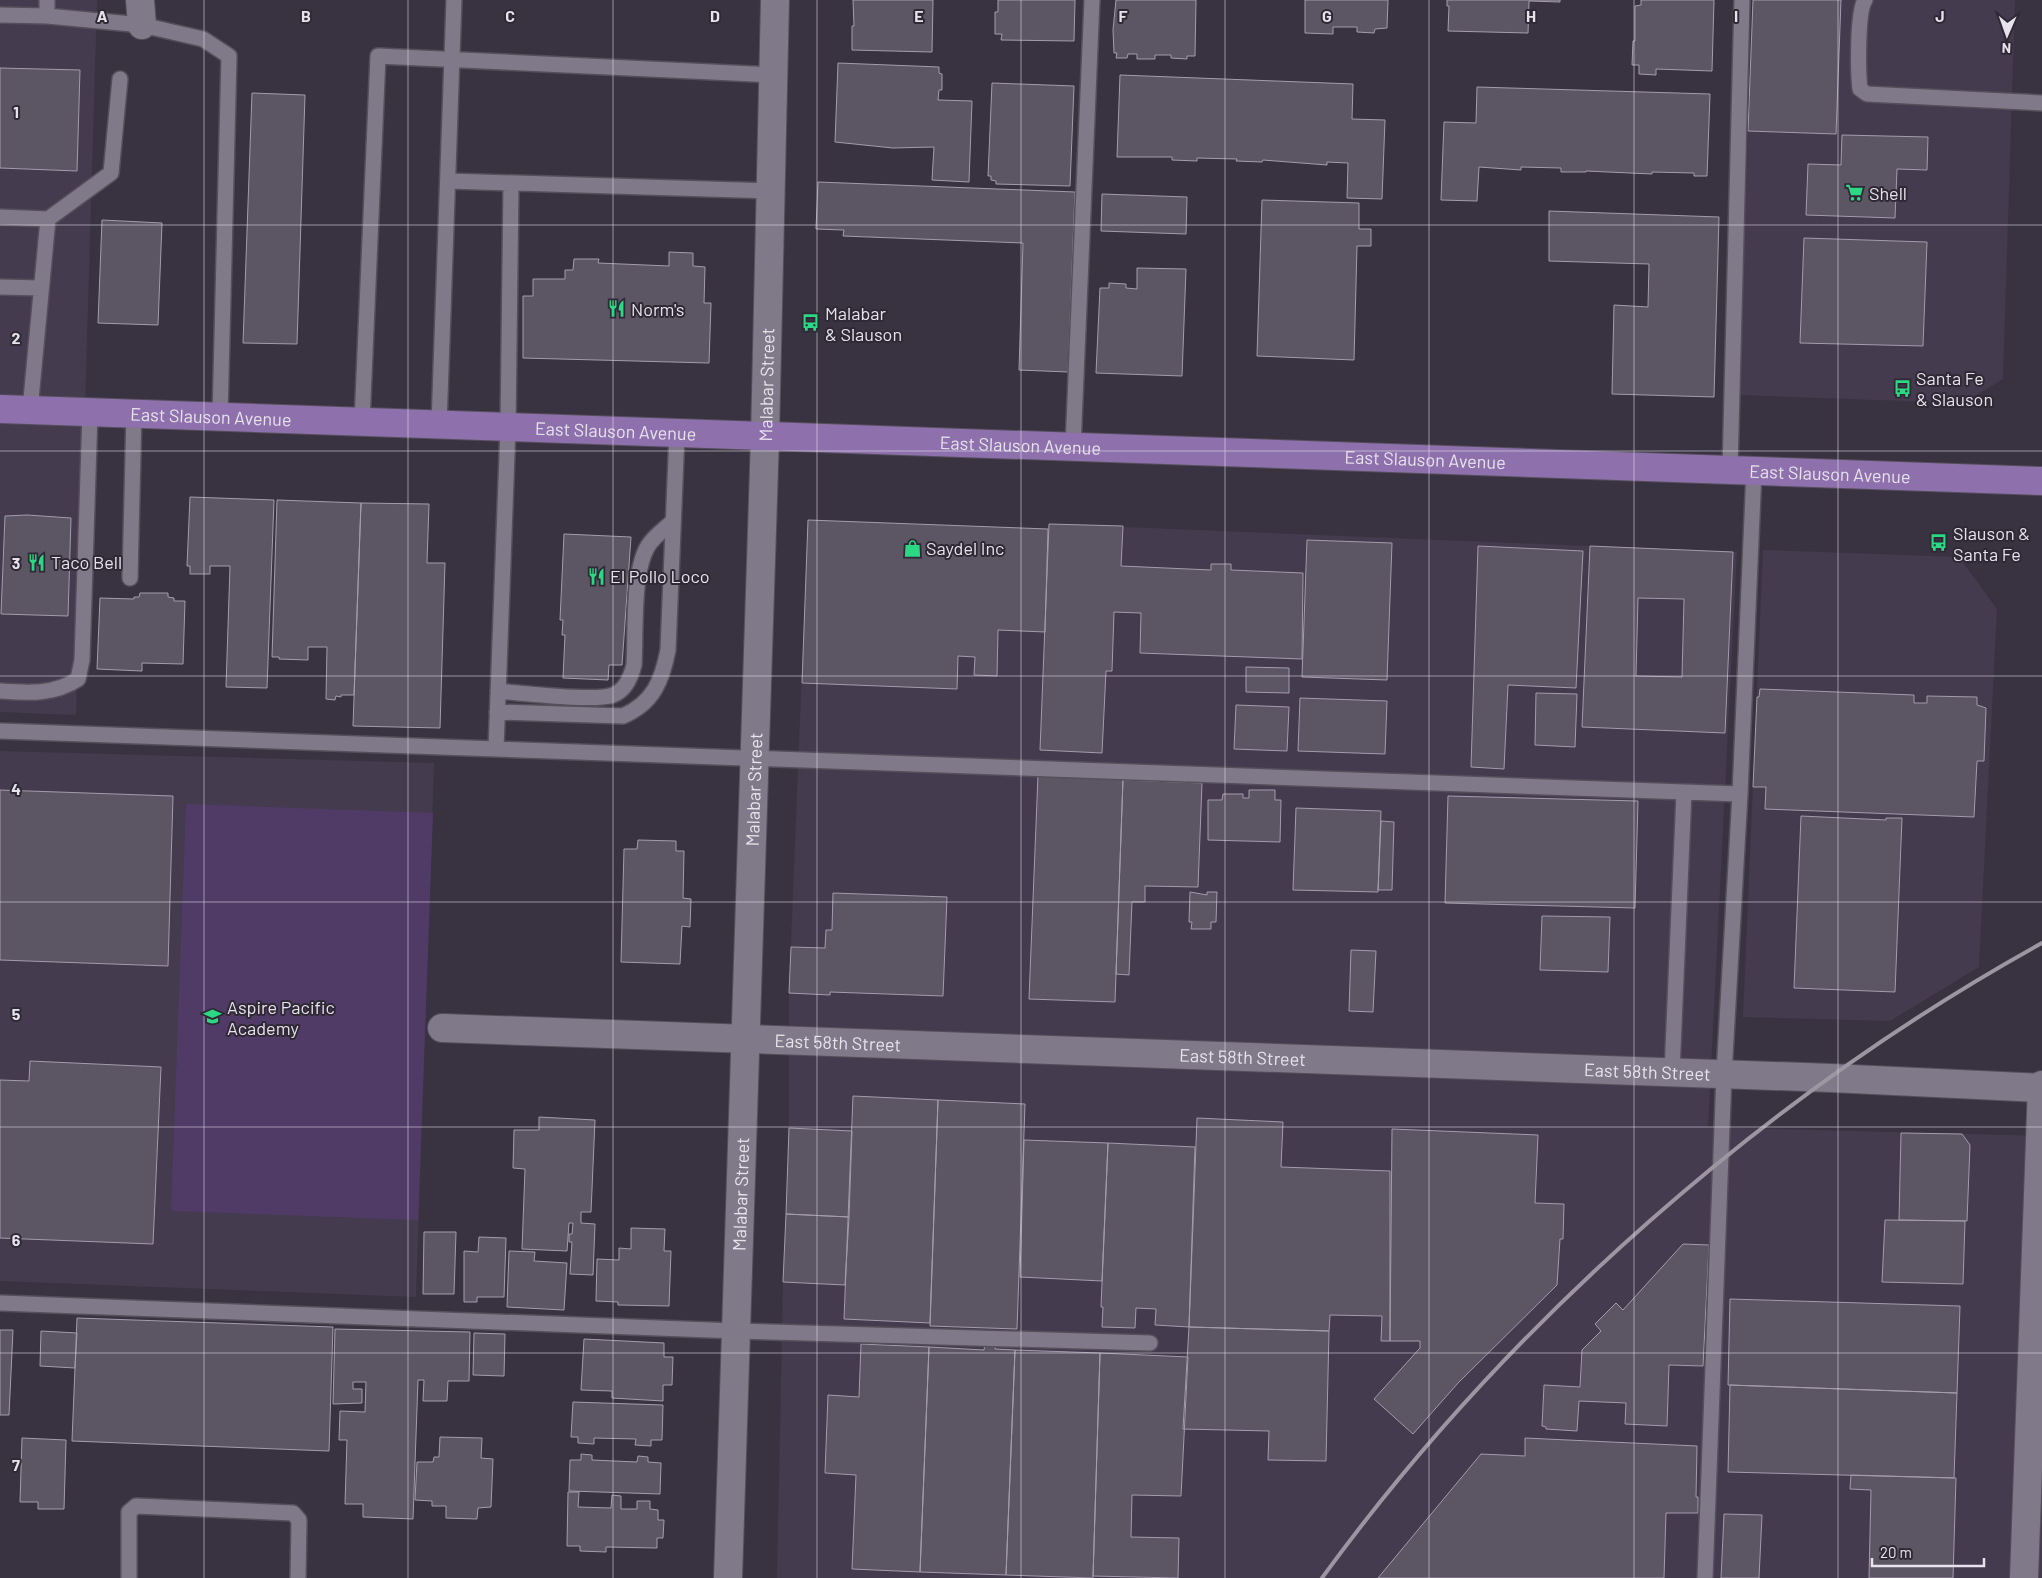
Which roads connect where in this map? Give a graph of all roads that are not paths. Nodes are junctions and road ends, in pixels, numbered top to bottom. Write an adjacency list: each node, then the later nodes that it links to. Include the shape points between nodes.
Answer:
1 (47, 0): 9 (lane)
2 (454, 0): 10 (lane)
3 (775, 0): 11 (street, Malabar Street)
4 (1092, 0): 31 (lane)
5 (1742, 0): 32 (lane)
6 (1865, 0): 13 (lane, via 1861,14 1859,78 1860,89 1867,94)
7 (141, 12): 9 (lane); 25 (lane, via 203,39 229,56)
8 (0, 15): 9 (lane)
9 (46, 16)
10 (452, 60): 11 (lane); 14 (lane); 26 (lane, via 378,56)
11 (772, 74): 16 (street, Malabar Street)
12 (120, 79): 18 (lane, via 111,173)
13 (2042, 103)
14 (449, 181): 15 (lane); 27 (lane)
15 (512, 184): 16 (lane); 28 (lane)
16 (770, 191): 30 (street, Malabar Street)
17 (0, 217): 18 (lane)
18 (48, 220): 20 (lane)
19 (0, 287): 20 (lane)
20 (41, 288): 22 (lane)
21 (0, 409): 22 (main road, East Slauson Avenue)
22 (30, 410): 23 (main road, East Slauson Avenue)
23 (90, 412): 24 (main road, East Slauson Avenue); 36 (lane, via 82,651 78,679 63,689 27,693)
24 (134, 413): 25 (main road, East Slauson Avenue); 35 (lane)
25 (220, 417): 26 (main road, East Slauson Avenue)
26 (362, 422): 27 (main road, East Slauson Avenue)
27 (439, 425): 28 (main road, East Slauson Avenue)
28 (508, 427): 29 (main road, East Slauson Avenue); 37 (lane)
29 (677, 433): 30 (main road, East Slauson Avenue); 34 (lane)
30 (765, 437): 31 (main road, East Slauson Avenue); 41 (street, Malabar Street)
31 (1073, 447): 32 (main road, East Slauson Avenue)
32 (1742, 470): 33 (main road, East Slauson Avenue); 43 (lane)
33 (2042, 481)
34 (673, 521): 37 (lane, via 649,544 642,559 634,665 631,678 622,690 612,696 595,697); 38 (lane, via 668,650 656,689 640,708 623,716)
35 (130, 578)
36 (0, 691)
37 (498, 692): 38 (lane)
38 (497, 712): 40 (lane)
39 (0, 731): 40 (lane)
40 (496, 749): 41 (lane)
41 (753, 759): 42 (lane); 45 (street, Malabar Street)
42 (1684, 792): 43 (lane); 46 (lane)
43 (1740, 794): 47 (lane)
44 (442, 1028): 45 (street, East 58th Street)
45 (745, 1039): 46 (street, East 58th Street); 50 (street, Malabar Street)
46 (1672, 1072): 47 (street, East 58th Street)
47 (1724, 1074): 48 (street, East 58th Street); 55 (lane)
48 (2042, 1086): 56 (street)
49 (0, 1303): 50 (lane)
50 (736, 1331): 51 (lane); 54 (street, Malabar Street)
51 (1150, 1343)
52 (129, 1578): 53 (lane, via 129,1512 136,1506 293,1513 299,1520)
53 (298, 1578)
54 (728, 1578)
55 (1706, 1578)
56 (2024, 1578)

